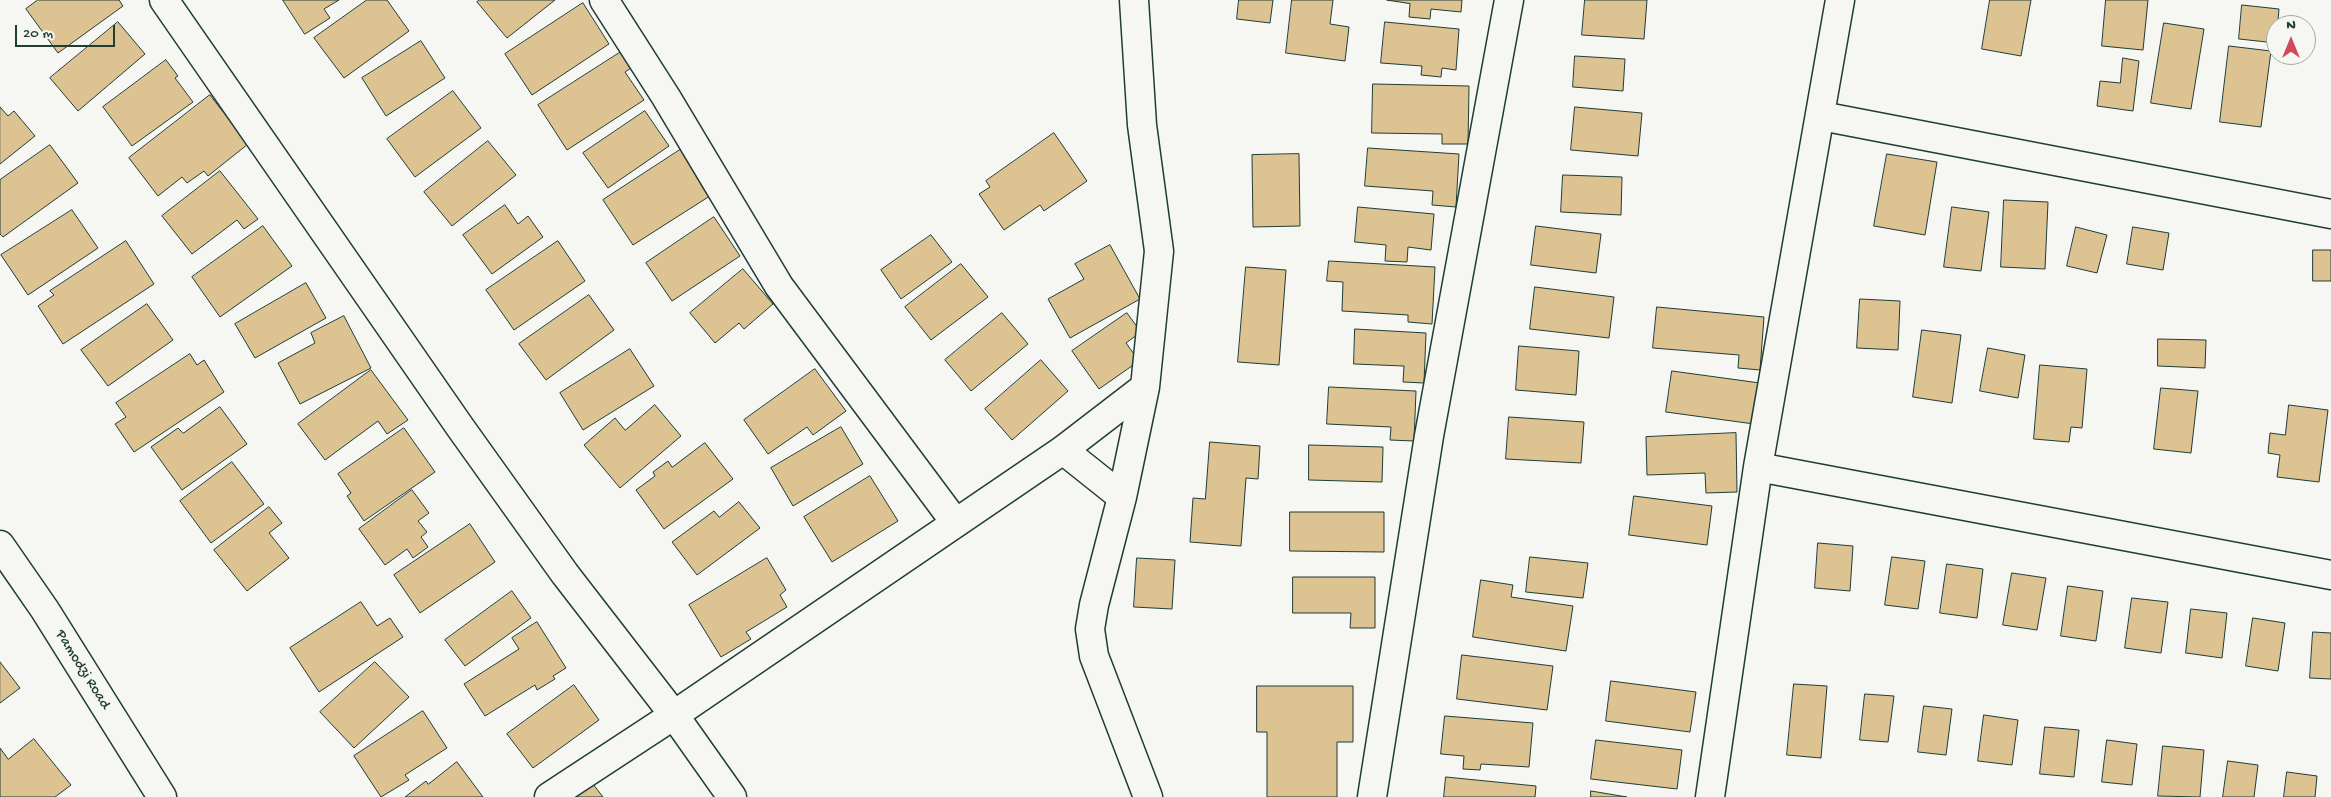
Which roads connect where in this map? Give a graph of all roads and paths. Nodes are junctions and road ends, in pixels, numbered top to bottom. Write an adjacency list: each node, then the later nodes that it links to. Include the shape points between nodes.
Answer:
1 (164, 0): 15 (street, via 565,574)
2 (604, 0): 12 (street, via 779,286)
3 (1134, 0): 8 (street, via 1142,124 1159,251)
4 (1509, 0): 20 (street, via 1430,436)
5 (1840, 0): 6 (street)
6 (1821, 116): 7 (street); 10 (street)
7 (2331, 214)
8 (1145, 387): 9 (street); 11 (street)
9 (1063, 450): 11 (street); 12 (street)
10 (1758, 467): 14 (street); 21 (street)
11 (1122, 497): 19 (street, via 1090,629 1094,656)
12 (955, 522): 15 (street)
13 (0, 545): 16 (street, Pamodzi Road, via 45,610)
14 (2331, 575)
15 (674, 715): 17 (street); 18 (street)
16 (162, 797)
17 (549, 797)
18 (732, 797)
19 (1148, 797)
20 (1372, 797)
21 (1710, 797)

